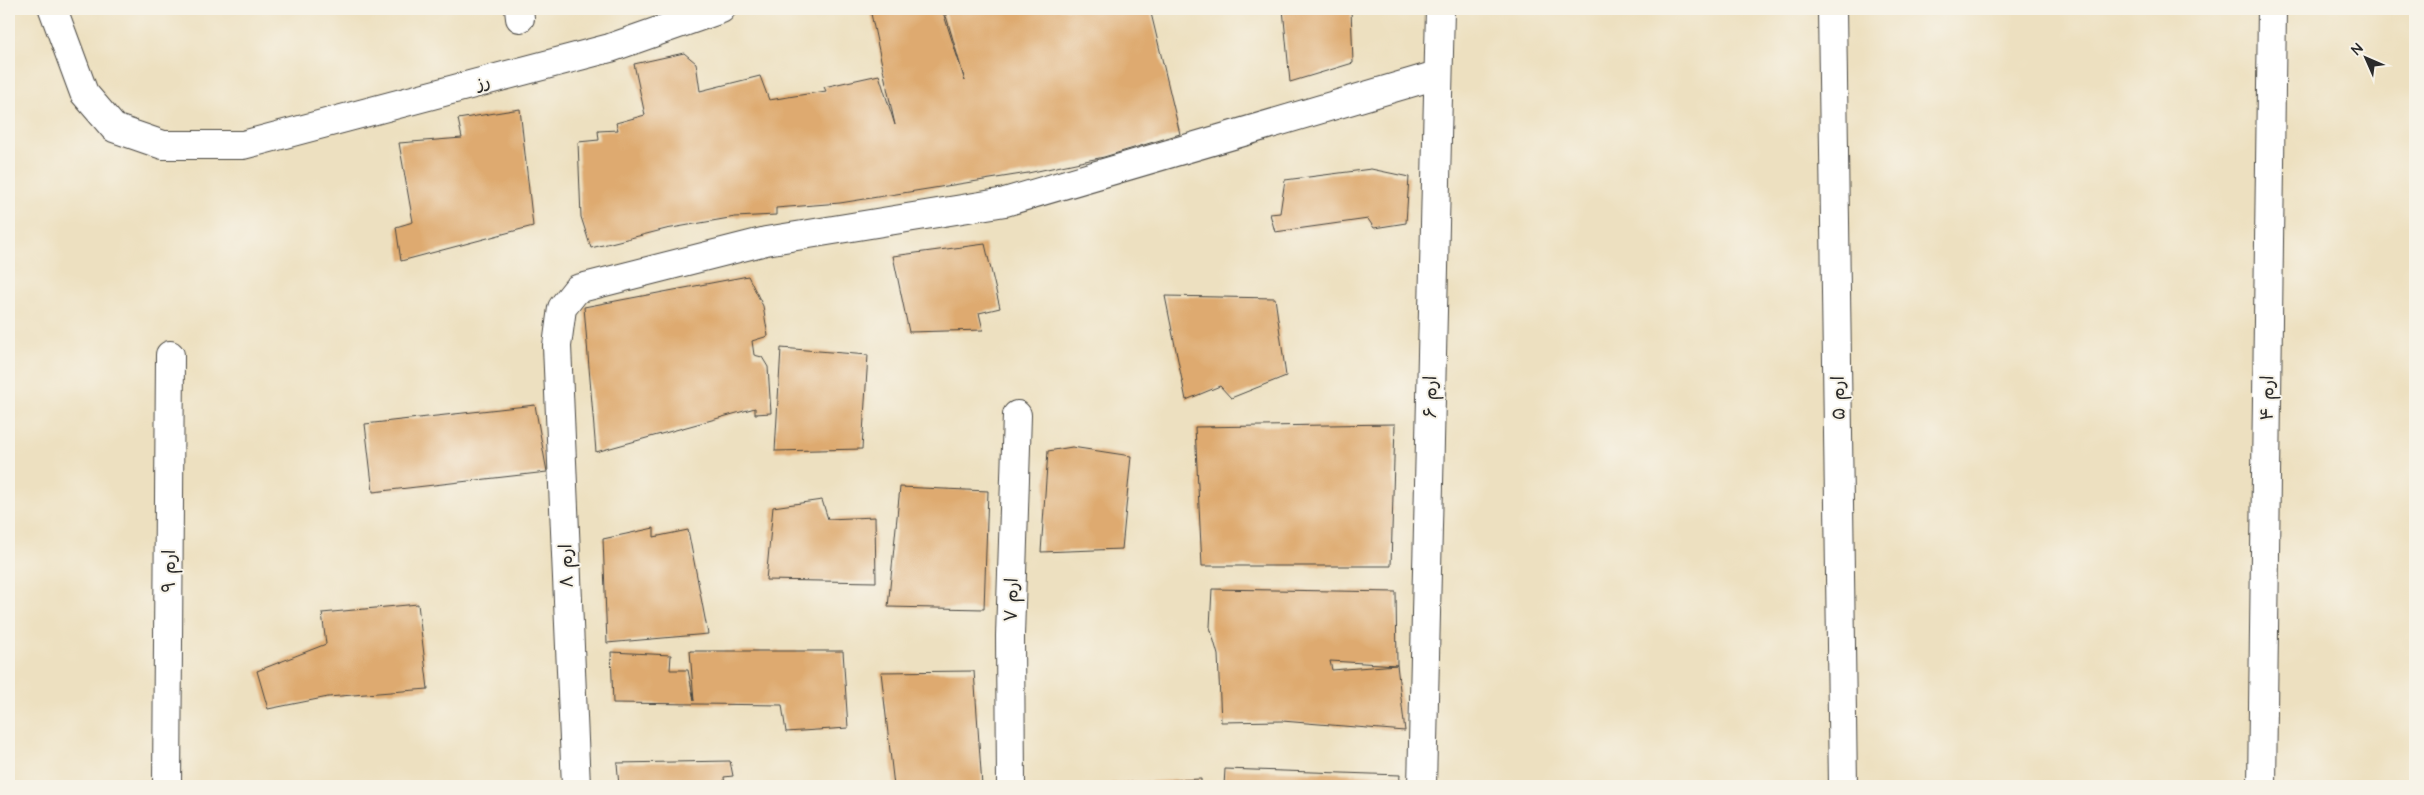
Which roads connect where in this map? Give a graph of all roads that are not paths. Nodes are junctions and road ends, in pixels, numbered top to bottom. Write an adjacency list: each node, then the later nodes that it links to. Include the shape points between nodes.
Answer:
1 (53, 9): 2 (street, رز, via 84,93 114,128 163,145 243,145 610,48)
2 (721, 9)
3 (1440, 9): 6 (street, ارم ۶)
4 (1832, 9): 13 (street, ارم ۵)
5 (2272, 9): 14 (street, ارم ۴)
6 (1437, 75): 10 (street, ارم ۸, via 1005,202 766,241 576,289 562,308 557,346); 12 (street, ارم ۶)
7 (170, 355): 9 (street, ارم ۹)
8 (1018, 415): 11 (street, ارم ۷, via 1010,636)
9 (167, 786)
10 (576, 786)
11 (1011, 786)
12 (1422, 786)
13 (1843, 786)
14 (2262, 786)

